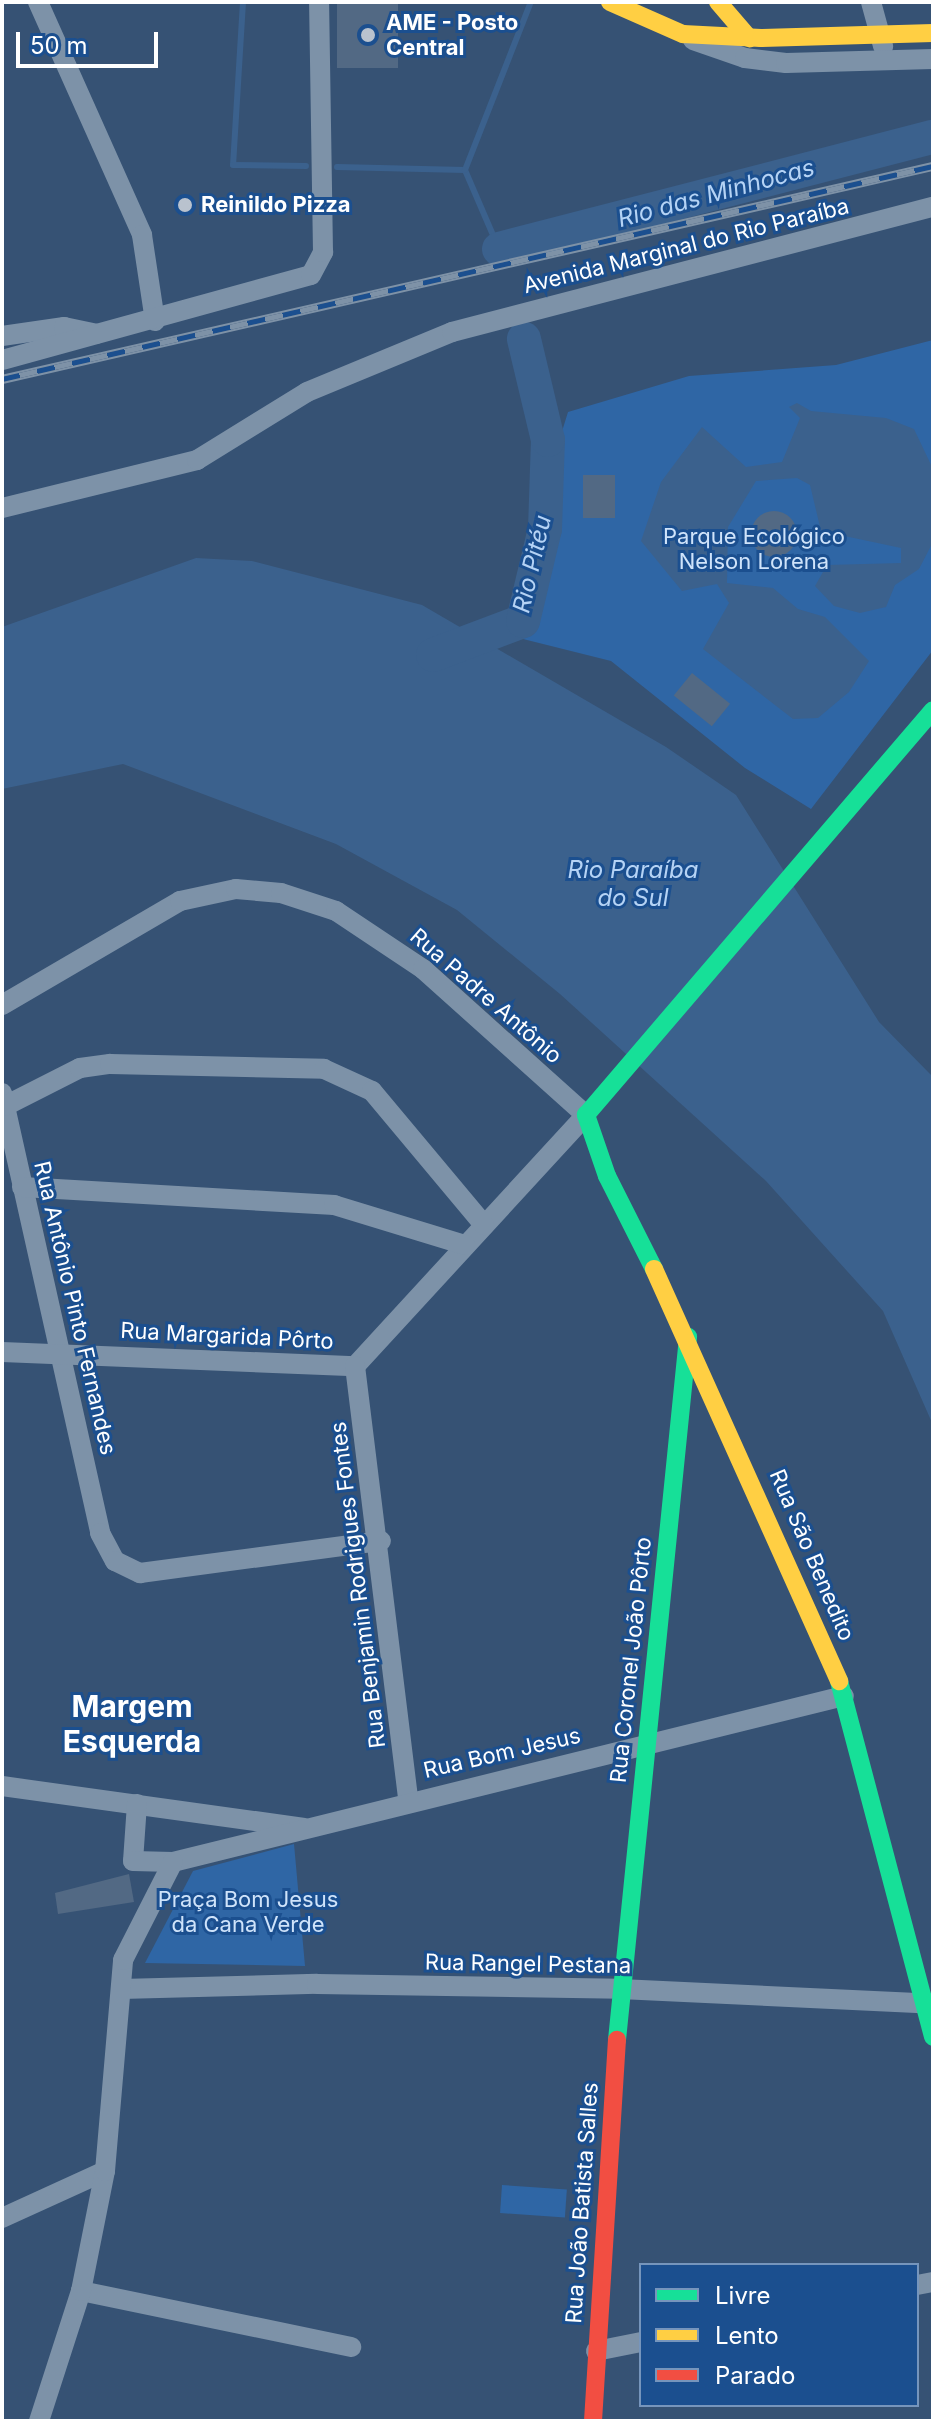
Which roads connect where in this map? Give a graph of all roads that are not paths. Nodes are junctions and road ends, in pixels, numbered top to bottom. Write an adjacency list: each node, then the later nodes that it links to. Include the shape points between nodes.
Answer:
1 (38, 2): 13 (street, via 142,235)
2 (319, 2): 13 (street, via 323,252 301,283)
3 (610, 2): 7 (main road)
4 (678, 2): 7 (main road)
5 (718, 2): 9 (main road)
6 (871, 2): 11 (street, via 883,29)
7 (677, 30): 9 (main road); 11 (street, via 745,58)
8 (933, 33): 9 (main road, bridge)
9 (755, 38)
10 (933, 59): 11 (street)
11 (882, 62)
12 (933, 207): 17 (street, Avenida Marginal do Rio Paraíba, via 452,332 307,392 197,460)
13 (155, 321): 14 (street)
14 (100, 335): 15 (street, via 64,327); 16 (street)
15 (2, 336)
16 (2, 360)
17 (2, 508)
18 (933, 710): 21 (main road, via 624,1064)
19 (2, 1005): 21 (street, Rua Padre Antônio, via 180,901 236,889 281,893 336,911 423,969)
20 (4, 1100): 22 (street, Rua Antônio Pinto Fernandes); 23 (street, via 69,1072 110,1064 324,1069 372,1091)
21 (586, 1115): 23 (street); 25 (main road, Rua São Benedito, via 607,1176)
22 (22, 1187): 24 (street, via 334,1205); 27 (street, Rua Antônio Pinto Fernandes)
23 (484, 1225): 24 (street)
24 (465, 1245): 28 (street)
25 (688, 1336): 30 (main road, Rua São Benedito); 31 (main road, Rua Coronel João Pôrto)
26 (2, 1352): 27 (street, Rua Margarida Pôrto)
27 (64, 1352): 28 (street, Rua Margarida Pôrto); 29 (street, Rua Antônio Pinto Fernandes, via 100,1533 115,1561 140,1573)
28 (355, 1366): 29 (street, Rua Benjamin Rodrigues Fontes)
29 (381, 1541): 33 (street, Rua Benjamin Rodrigues Fontes)
30 (844, 1696): 31 (street, Rua Bom Jesus); 39 (main road, Rua São Benedito)
31 (647, 1744): 33 (street, Rua Bom Jesus); 38 (main road, Rua Coronel João Pôrto)
32 (2, 1786): 34 (street)
33 (408, 1799): 35 (street, Rua Bom Jesus)
34 (137, 1804): 35 (street); 36 (street, Rua Bom Jesus, via 133,1861)
35 (316, 1830): 36 (street, Rua Bom Jesus)
36 (173, 1862): 37 (street, via 129,1941)
37 (121, 1989): 38 (street, Rua Rangel Pestana, via 317,1984); 41 (street)
38 (620, 1989): 39 (street, Rua Rangel Pestana); 46 (main road, Rua João Batista Salles)
39 (928, 2004): 40 (main road, Rua São Benedito)
40 (933, 2037)
41 (105, 2171): 42 (street); 43 (street)
42 (2, 2218)
43 (81, 2291): 45 (street); 47 (street)
44 (639, 2342): 46 (street)
45 (351, 2347)
46 (596, 2351): 48 (main road, Rua João Batista Salles)
47 (39, 2421)
48 (593, 2421)

